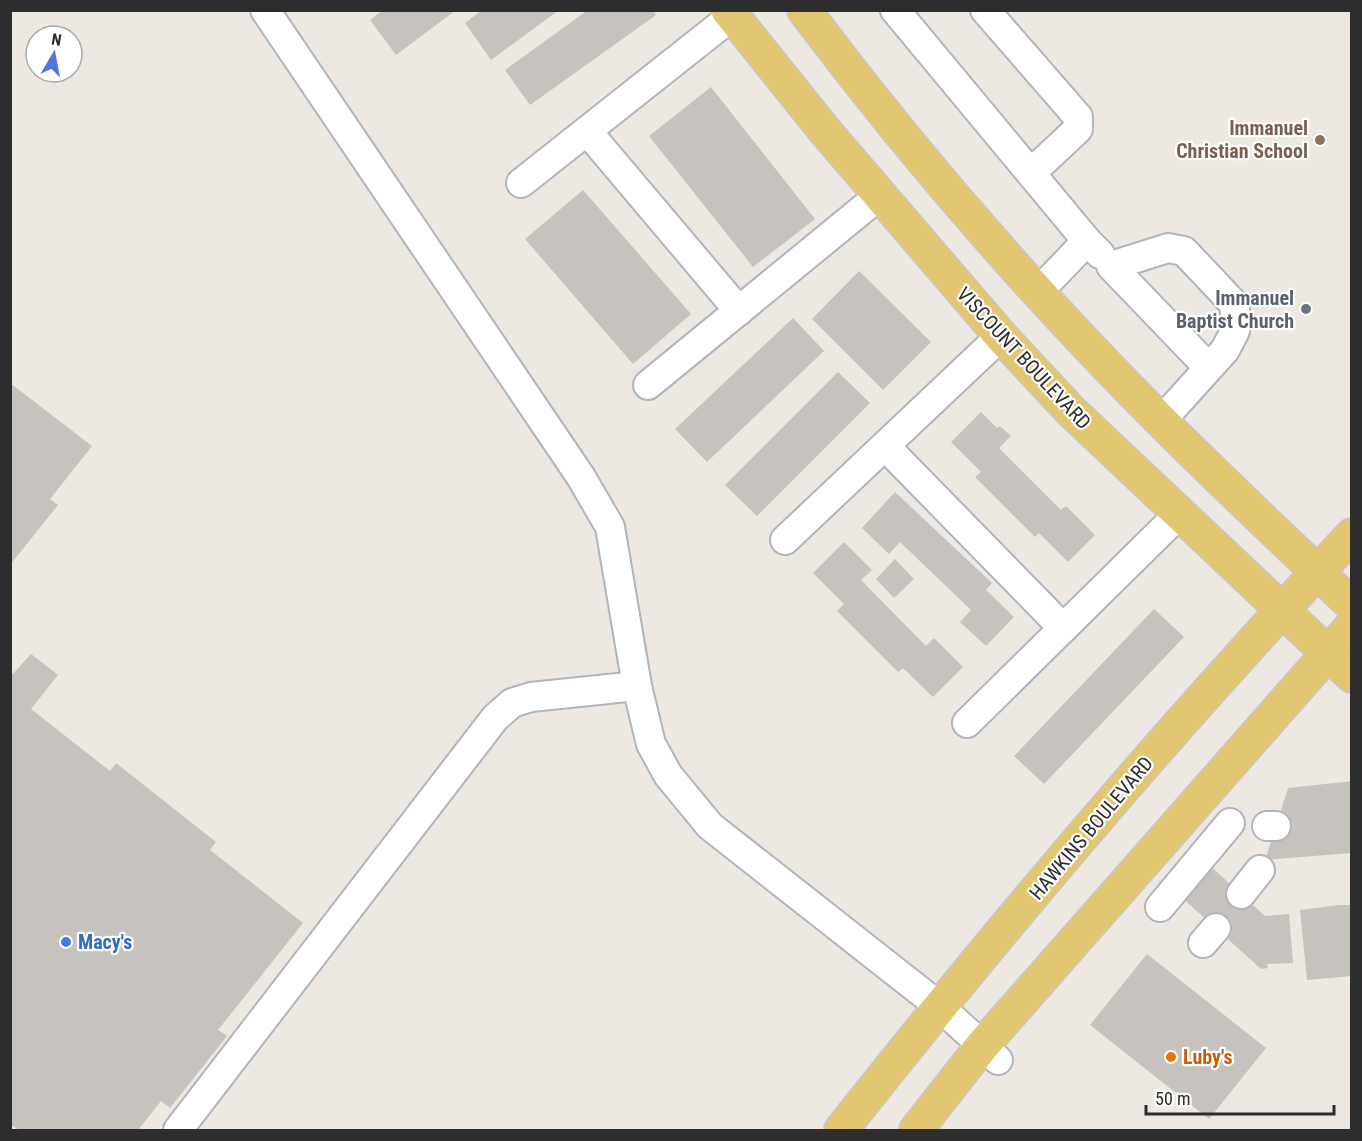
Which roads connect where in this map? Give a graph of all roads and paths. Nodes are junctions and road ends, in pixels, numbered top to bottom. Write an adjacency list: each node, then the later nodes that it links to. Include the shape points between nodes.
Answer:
1 (265, 10): 29 (lane, via 581,477 610,527)
2 (895, 10): 7 (lane)
3 (986, 10): 7 (lane, via 1078,117 1078,129)
4 (730, 13): 6 (lane); 9 (main road, VISCOUNT BOULEVARD)
5 (810, 13): 12 (main road, via 927,163)
6 (587, 131): 8 (lane); 13 (lane)
7 (1031, 173): 10 (lane)
8 (521, 183)
9 (880, 195): 13 (lane); 14 (main road, VISCOUNT BOULEVARD)
10 (1088, 241): 11 (lane); 12 (lane)
11 (1111, 266): 15 (lane); 15 (lane, via 1168,248 1184,251 1192,259 1235,305 1235,331 1225,350)
12 (1039, 291): 17 (main road)
13 (739, 310): 16 (lane)
14 (1001, 336): 18 (lane); 19 (main road, VISCOUNT BOULEVARD, via 1071,411)
15 (1208, 367): 17 (lane)
16 (648, 385)
17 (1161, 421): 22 (main road)
18 (885, 446): 21 (lane); 26 (lane)
19 (1179, 514): 24 (main road, VISCOUNT BOULEVARD); 26 (lane)
20 (1352, 535): 22 (main road, HAWKINS BOULEVARD)
21 (785, 540)
22 (1317, 572): 23 (main road); 24 (main road, HAWKINS BOULEVARD)
23 (1352, 605)
24 (1279, 611): 27 (main road, VISCOUNT BOULEVARD); 35 (main road, HAWKINS BOULEVARD)
25 (1352, 626): 27 (main road)
26 (1063, 628): 30 (lane)
27 (1325, 654): 28 (main road, VISCOUNT BOULEVARD); 36 (main road)
28 (1352, 676)
29 (637, 686): 35 (lane, via 651,744 668,775 710,826); 37 (lane, via 531,697 512,703 495,718)
30 (967, 723)
31 (1230, 823): 34 (lane)
32 (1260, 870): 33 (lane)
33 (1241, 894)
34 (1160, 907)
35 (939, 1006): 36 (lane); 38 (main road, HAWKINS BOULEVARD)
36 (990, 1053): 39 (main road)
37 (178, 1131)
38 (841, 1131)
39 (916, 1131)

